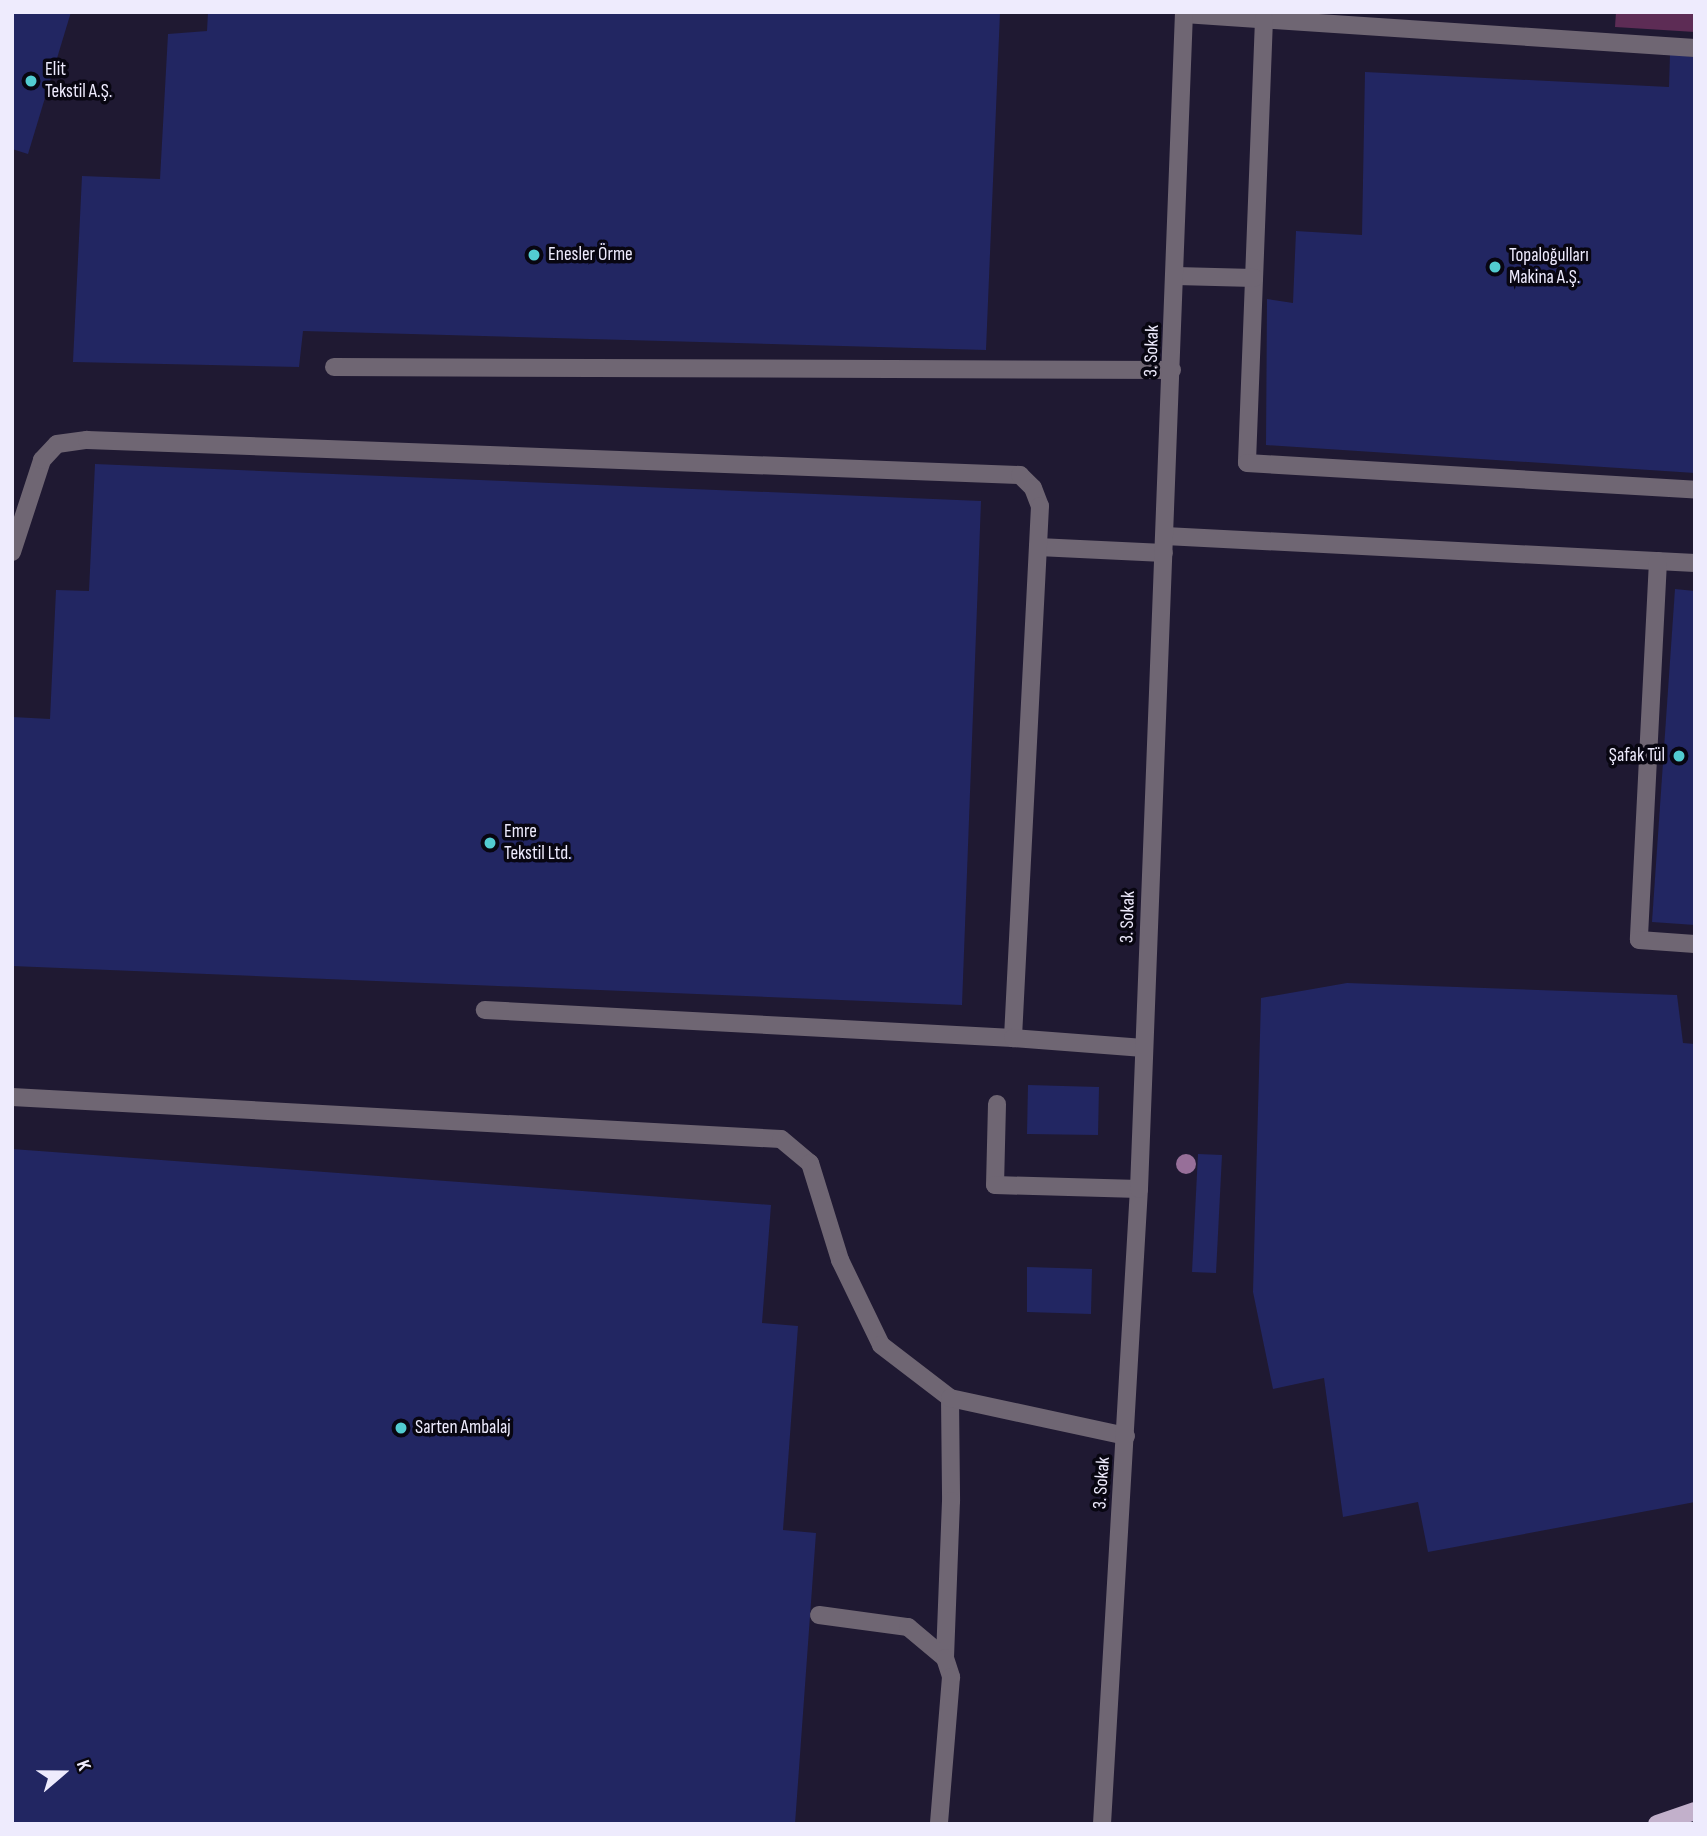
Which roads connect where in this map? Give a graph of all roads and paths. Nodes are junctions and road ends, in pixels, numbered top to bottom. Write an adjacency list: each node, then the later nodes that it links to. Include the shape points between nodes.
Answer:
1 (1184, 13): 2 (street); 4 (street, 3. Sokak)
2 (1264, 19): 3 (street); 5 (street)
3 (1695, 48)
4 (1176, 276): 5 (street); 7 (street, 3. Sokak)
5 (1254, 278): 8 (street, via 1247,463)
6 (334, 367): 7 (street)
7 (1172, 370): 9 (street, 3. Sokak)
8 (1695, 490)
9 (1164, 545): 10 (street); 12 (street); 17 (street, 3. Sokak)
10 (1038, 547): 11 (street, via 1040,506 1033,488 1020,474 86,440 57,444 42,460); 16 (street)
11 (12, 552)
12 (1658, 561): 13 (street); 14 (street, via 1639,940)
13 (1695, 563)
14 (1695, 944)
15 (485, 1010): 16 (street)
16 (1013, 1038): 17 (street)
17 (1144, 1048): 20 (street, 3. Sokak)
18 (12, 1097): 21 (street, via 781,1139 810,1163 840,1260 881,1345)
19 (997, 1104): 20 (street, via 995,1185)
20 (1139, 1189): 22 (street, 3. Sokak)
21 (950, 1398): 22 (street); 24 (street)
22 (1126, 1436): 27 (street, 3. Sokak)
23 (819, 1615): 24 (street, via 908,1627)
24 (945, 1658): 26 (street, via 951,1676)
25 (1695, 1811): 28 (main road)
26 (939, 1824)
27 (1102, 1824)
28 (1657, 1824)

